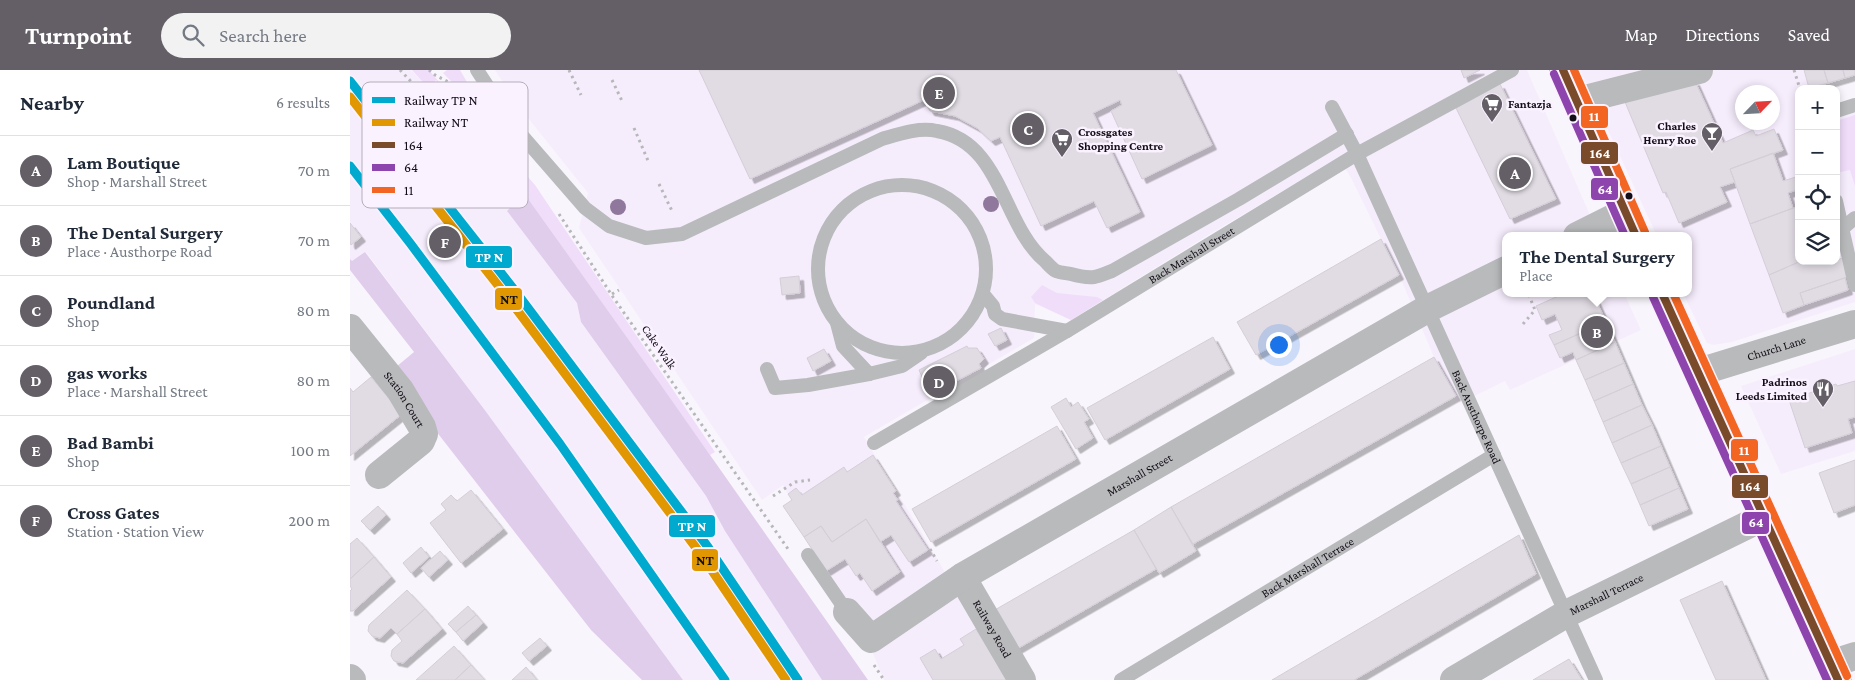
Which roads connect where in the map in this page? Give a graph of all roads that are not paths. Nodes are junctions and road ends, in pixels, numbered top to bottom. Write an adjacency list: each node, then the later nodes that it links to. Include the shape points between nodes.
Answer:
1 (477, 70): 5 (lane)
2 (1512, 70): 12 (lane, Back Marshall Street)
3 (1563, 70): 6 (street)
4 (1699, 70): 6 (street)
5 (485, 82)
6 (1577, 101): 15 (street)
7 (1855, 105): 9 (lane)
8 (1332, 107): 10 (lane, Back Austhorpe Road)
9 (1840, 110)
10 (1347, 134): 11 (lane, via 1178,234 1094,277 1056,271 1036,254 1016,224 990,169 972,147 949,134 924,130 882,139 682,234 646,238 610,226 585,208); 12 (lane, Back Austhorpe Road)
11 (528, 142)
12 (1356, 154): 22 (lane, Back Austhorpe Road); 25 (lane, Back Marshall Street)
13 (1840, 216): 16 (lane)
14 (1855, 218): 16 (lane)
15 (1630, 224): 17 (street)
16 (1843, 228): 19 (lane)
17 (1595, 232)
18 (1502, 272): 22 (street, Marshall Street)
19 (1855, 285)
20 (983, 294): 23 (lane, via 986,276 981,239 961,208 930,189 893,185 856,197 840,210 821,243 818,282 824,302); 25 (lane, via 995,314 1002,319); 27 (lane, via 964,326 950,339)
21 (1664, 297): 29 (street)
22 (1427, 309): 32 (lane, Back Austhorpe Road); 36 (street, Marshall Street)
23 (838, 323): 27 (lane, via 860,343 878,350 896,354); 30 (lane, via 843,346)
24 (1855, 324): 29 (street, Church Lane)
25 (1066, 331): 31 (lane, Back Marshall Street)
26 (354, 340): 33 (street, Station Court, via 400,390 424,434 422,441)
27 (925, 351): 30 (lane, via 902,366)
28 (767, 369): 30 (lane, via 775,388)
29 (1699, 372): 34 (street)
30 (869, 374)
31 (874, 443)
32 (1494, 455): 38 (lane, Back Austhorpe Road); 41 (lane, Back Marshall Terrace)
33 (380, 476)
34 (1764, 518): 38 (street, Marshall Terrace); 39 (street)
35 (808, 555): 37 (lane, Marshall Street)
36 (962, 577): 37 (street, Marshall Street, via 871,639); 40 (street, Railway Road)
37 (847, 612)
38 (1566, 614): 42 (street, Marshall Terrace); 43 (lane, Back Austhorpe Road)
39 (1841, 667)
40 (1022, 680)
41 (1121, 680)
42 (1454, 680)
43 (1596, 680)

